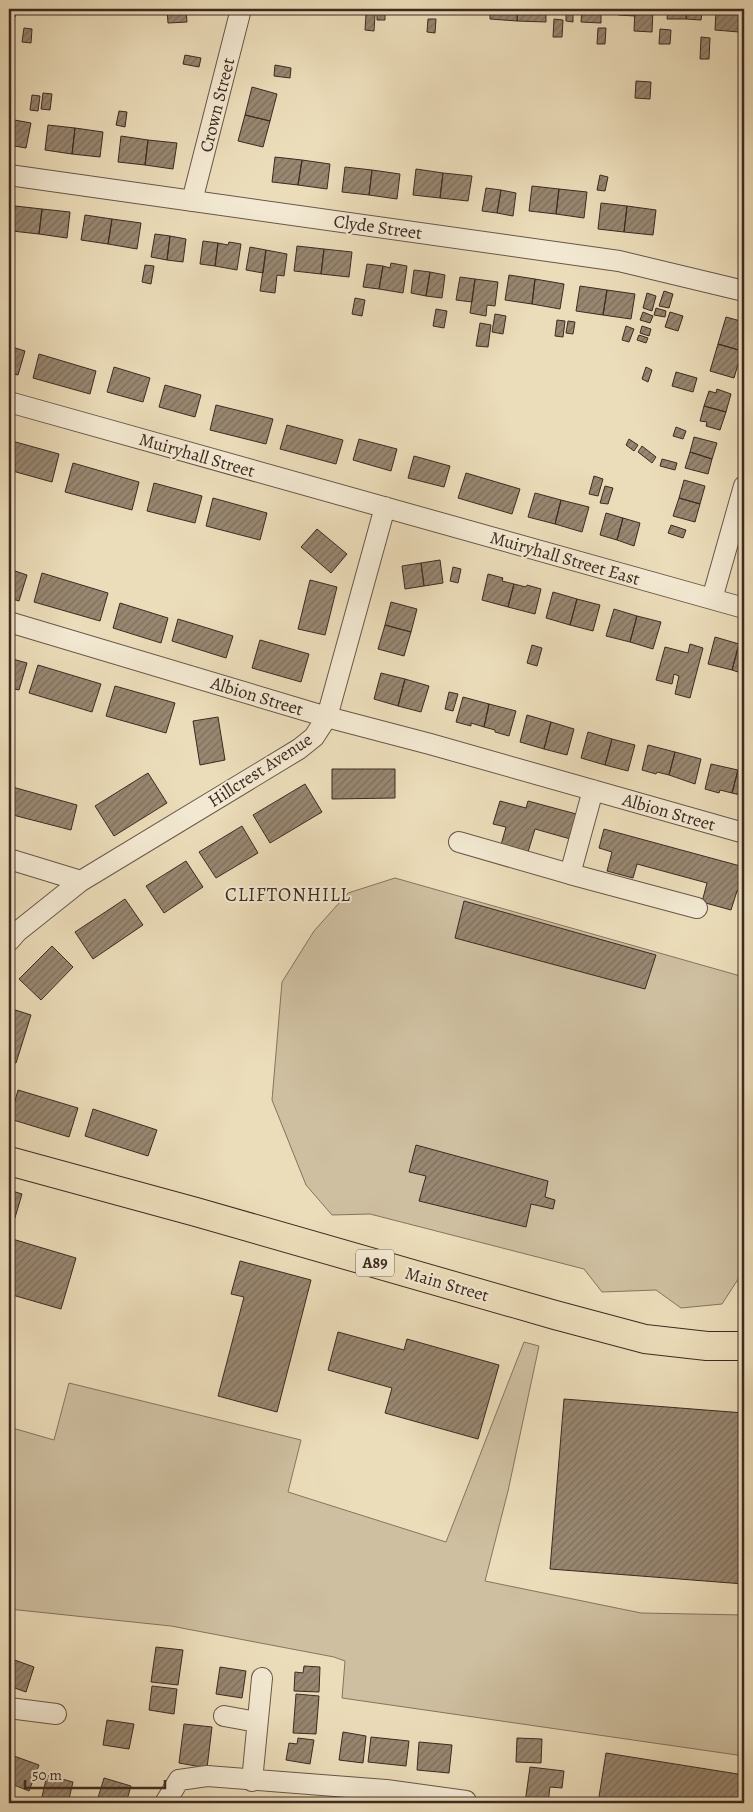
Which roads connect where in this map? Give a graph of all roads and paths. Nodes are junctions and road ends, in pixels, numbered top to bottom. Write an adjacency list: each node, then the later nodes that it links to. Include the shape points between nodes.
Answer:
1 (241, 9): 3 (street, Crown Street)
2 (9, 175): 3 (street, Clyde Street)
3 (192, 201): 4 (street, Clyde Street, via 619,261)
4 (744, 291)
5 (9, 402): 7 (street, Muiryhall Street)
6 (744, 486): 8 (street)
7 (386, 507): 8 (street, Muiryhall Street East); 11 (street, Hillcrest Avenue)
8 (712, 599): 9 (street, Muiryhall Street East)
9 (744, 608)
10 (9, 622): 11 (street, Albion Street)
11 (327, 717): 12 (street, Albion Street); 17 (street, Hillcrest Avenue, via 314,737 299,749)
12 (593, 790): 13 (street, Albion Street); 16 (street)
13 (744, 833)
14 (460, 842): 16 (street)
15 (9, 859): 17 (street)
16 (570, 874): 18 (street)
17 (81, 881): 19 (street, Hillcrest Avenue)
18 (696, 908)
19 (9, 941)
20 (9, 1160): 21 (main road, Main Street / A89, via 645,1339 706,1346)
21 (744, 1346)
22 (262, 1678): 26 (street)
23 (9, 1708): 24 (street)
24 (56, 1714)
25 (224, 1716): 26 (street)
26 (257, 1722): 27 (street)
27 (252, 1781): 28 (street, via 386,1790); 29 (street, via 207,1776 179,1780)
28 (466, 1801)
29 (165, 1803)

